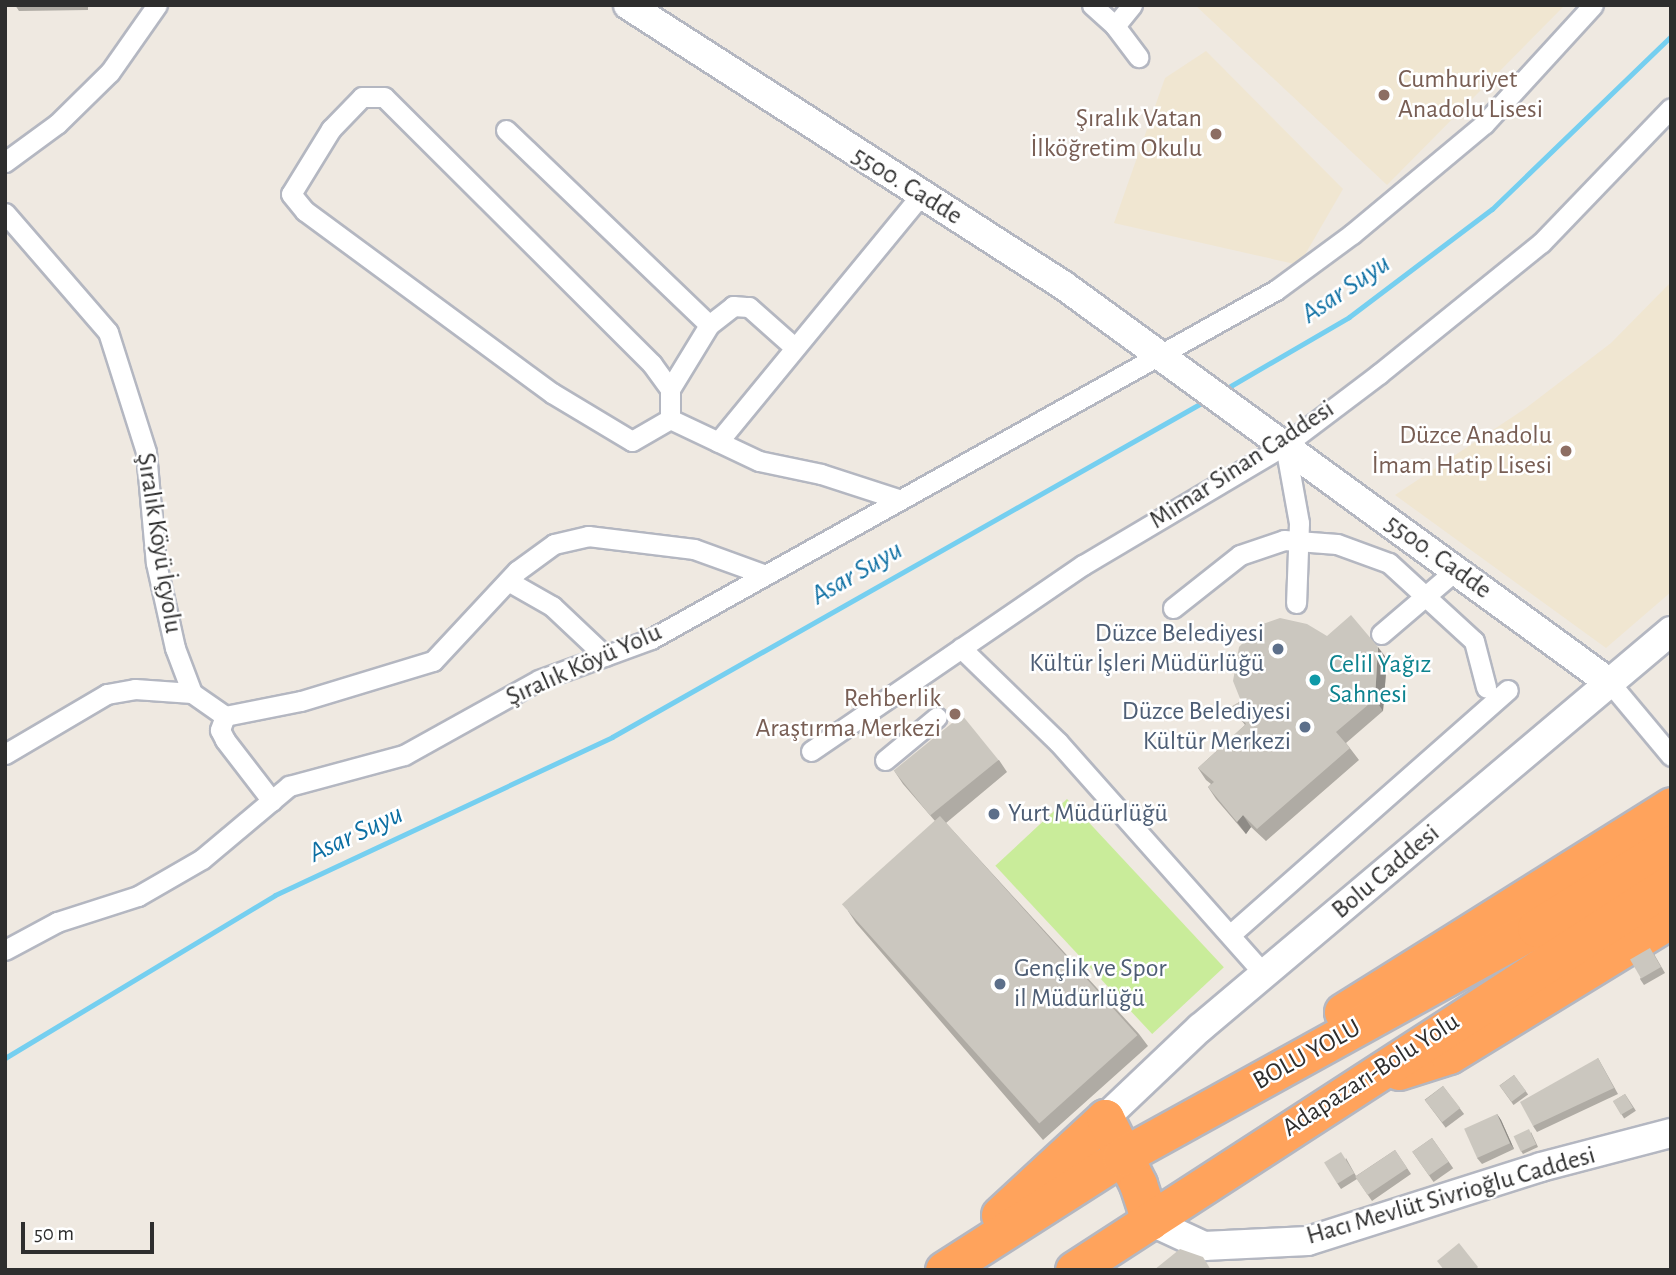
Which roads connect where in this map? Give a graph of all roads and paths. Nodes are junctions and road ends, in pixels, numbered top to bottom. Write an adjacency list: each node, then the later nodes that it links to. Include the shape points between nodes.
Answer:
1 (157, 5): 10 (street, via 110,72 57,124)
2 (628, 5): 11 (street, 5500. Cadde)
3 (1092, 5): 6 (street)
4 (1132, 5): 6 (street)
5 (1593, 5): 15 (street, Şıralık Köyü Yolu, via 1484,124 1352,234 1276,290)
6 (1115, 26): 7 (street)
7 (1138, 57)
8 (1671, 108): 18 (street, Mimar Sinan Caddesi, via 1541,243)
9 (506, 130): 13 (street)
10 (5, 162)
11 (921, 195): 14 (street); 15 (street, 5500. Cadde, via 1063,285)
12 (5, 213): 35 (street, Şıralık Köyü İçyolu, via 108,332 146,452 156,564 175,648)
13 (709, 325): 14 (street, via 733,306 749,307); 16 (street)
14 (793, 346): 19 (street)
15 (1158, 355): 18 (street, 5500. Cadde); 20 (street, Şıralık Köyü Yolu)
16 (670, 389): 17 (street); 17 (street, via 527,236 384,97 362,97 302,169 290,194 305,211 552,393 632,441)
17 (670, 419): 19 (street)
18 (1275, 439): 21 (street); 22 (street, 5500. Cadde); 30 (street, Mimar Sinan Caddesi)
19 (718, 442): 20 (street, via 759,461 821,474)
20 (898, 499): 23 (street, Şıralık Köyü Yolu)
21 (1298, 541): 25 (street, via 1337,544 1389,563); 26 (street); 27 (street, via 1284,540 1240,555)
22 (1456, 570): 25 (street); 32 (street, 5500. Cadde)
23 (763, 575): 24 (street, via 694,549 588,536 554,544); 31 (street, Şıralık Köyü Yolu, via 651,639)
24 (508, 581): 31 (street, via 552,606); 36 (street, via 433,660 300,701)
25 (1425, 596): 29 (street); 33 (street, via 1474,641)
26 (1296, 603)
27 (1173, 608)
28 (1671, 631): 32 (street, Bolu Caddesi)
29 (1381, 634)
30 (961, 648): 38 (street, Mimar Sinan Caddesi); 47 (street, via 1058,742)
31 (605, 656): 42 (street, Şıralık Köyü Yolu, via 539,680 404,755 289,786)
32 (1610, 683): 40 (street); 49 (street, Bolu Caddesi)
33 (1486, 687)
34 (1508, 690): 47 (street)
35 (192, 693): 36 (street); 39 (street, via 135,689 107,694)
36 (225, 716): 42 (street, via 220,730 225,740)
37 (937, 717): 41 (street)
38 (811, 751)
39 (5, 754)
40 (1671, 755)
41 (885, 760)
42 (272, 800): 48 (street, Şıralık Köyü Yolu, via 202,859 148,890 57,922)
43 (1671, 806): 50 (highway, via 1384,983 1341,1014)
44 (1671, 844): 50 (highway, BOLU YOLU, via 1536,928)
45 (1671, 883): 51 (highway, Adapazarı-Bolu Yolu)
46 (1671, 919): 51 (highway, via 1448,1055)
47 (1231, 934): 49 (street)
48 (5, 950)
49 (1264, 974): 52 (street, Bolu Caddesi)
50 (1302, 1058): 54 (highway, BOLU YOLU)
51 (1354, 1085): 55 (highway, Adapazarı-Bolu Yolu)
52 (1105, 1118): 54 (highway); 56 (highway)
53 (1671, 1133): 55 (street, Hacı Mevlüt Sivrioğlu Caddesi, via 1541,1167 1308,1241 1204,1245)
54 (1121, 1157): 55 (highway); 56 (highway, BOLU YOLU)
55 (1158, 1226): 57 (highway, Adapazarı-Bolu Yolu); 58 (street)
56 (942, 1270)
57 (1074, 1270)
58 (1105, 1270)

